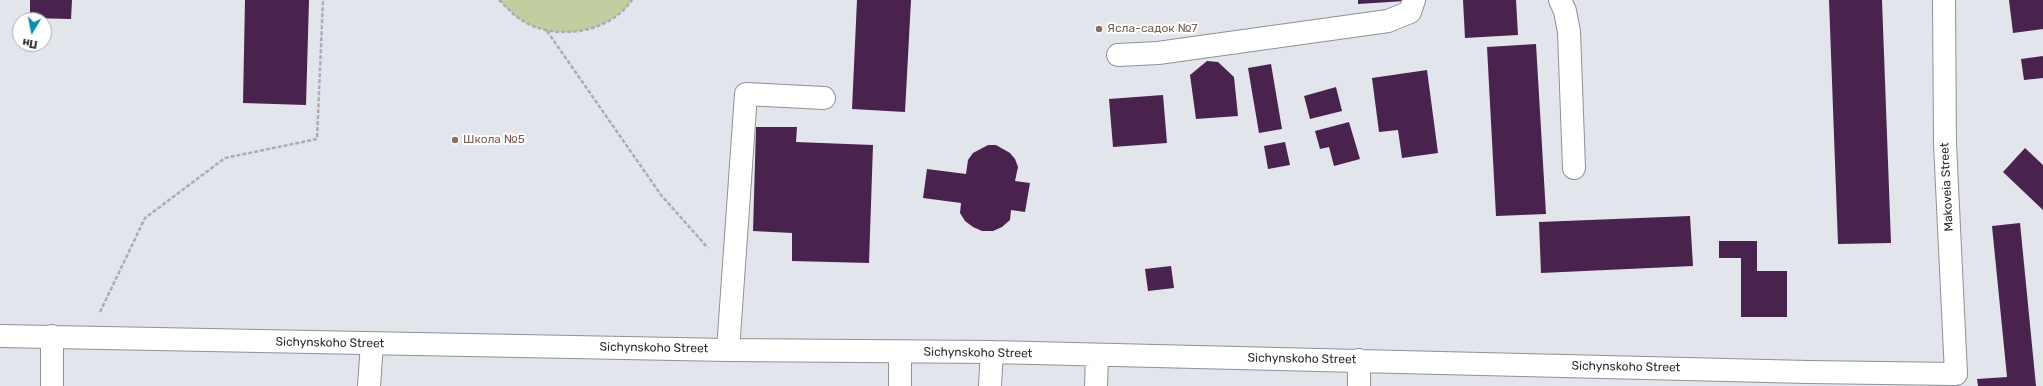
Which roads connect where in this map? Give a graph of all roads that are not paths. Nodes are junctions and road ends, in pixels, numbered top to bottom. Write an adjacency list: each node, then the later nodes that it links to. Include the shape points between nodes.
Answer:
1 (1414, 0): 4 (street, via 1410,12 1388,21 1158,53)
2 (1560, 0): 6 (street, via 1569,32)
3 (1944, 0): 15 (street, Makoveia Street, via 1944,144)
4 (1118, 55)
5 (824, 98): 10 (street, via 746,94)
6 (1574, 168)
7 (0, 336): 8 (street, Sichynskoho Street)
8 (52, 336): 9 (street, Sichynskoho Street, via 87,339); 17 (street)
9 (372, 343): 10 (street, Sichynskoho Street); 18 (street)
10 (728, 350): 11 (street, Sichynskoho Street)
11 (900, 352): 12 (street, Sichynskoho Street); 19 (street)
12 (992, 352): 13 (street, Sichynskoho Street); 20 (street)
13 (1097, 355): 14 (street, Sichynskoho Street); 21 (street)
14 (1359, 360): 16 (street, Sichynskoho Street); 22 (street)
15 (1956, 374): 16 (street, Sichynskoho Street)
16 (1808, 379)
17 (52, 386)
18 (369, 386)
19 (900, 386)
20 (990, 386)
21 (1096, 386)
22 (1359, 386)

